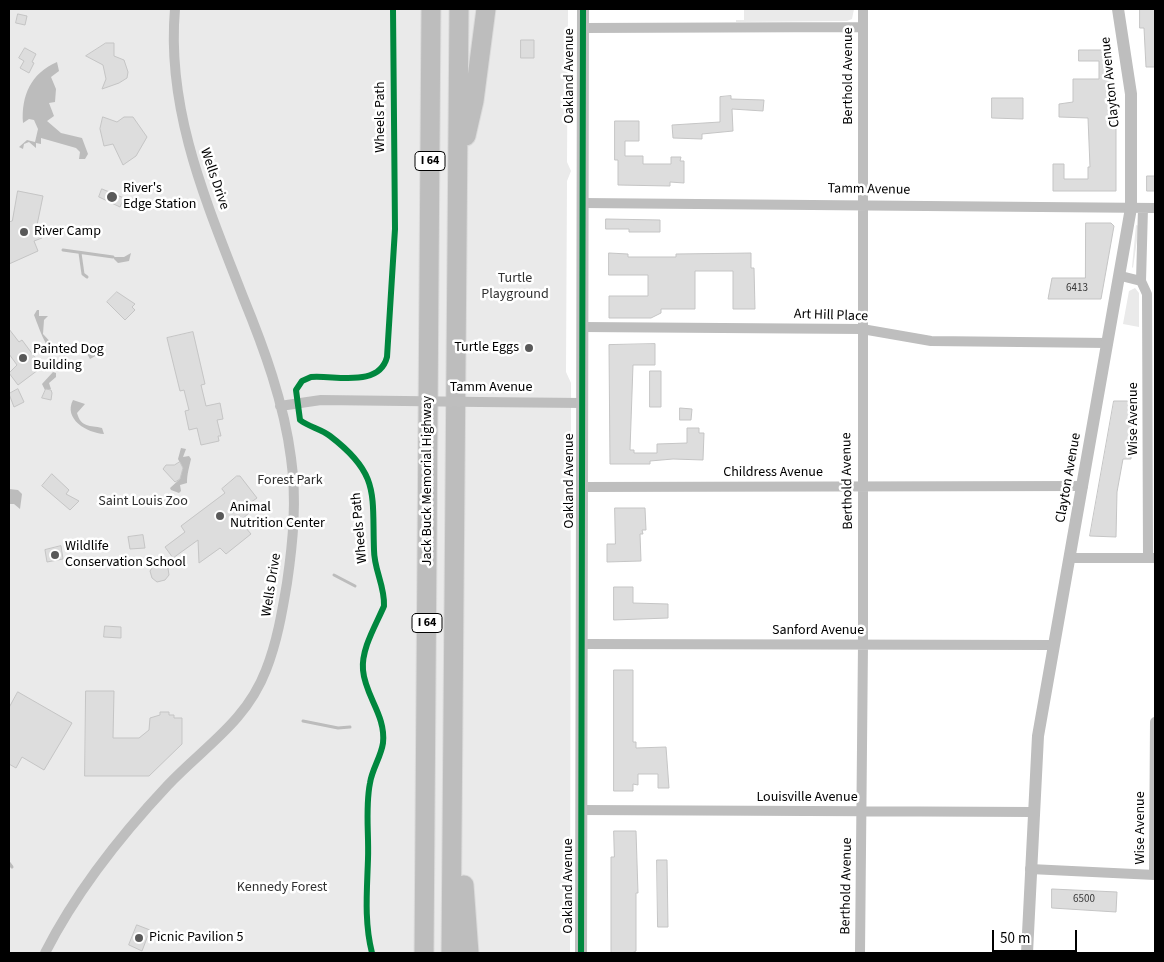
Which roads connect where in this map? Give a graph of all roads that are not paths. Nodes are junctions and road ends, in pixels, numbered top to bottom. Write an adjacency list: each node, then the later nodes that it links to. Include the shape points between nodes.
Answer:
1 (175, 9): 21 (street, Wells Drive, via 178,93 190,152)
2 (431, 9): 38 (highway, Jack Buck Memorial Highway / I 64)
3 (459, 9): 10 (highway, Jack Buck Memorial Highway / I 64)
4 (486, 9): 10 (highway, via 474,101)
5 (583, 9): 9 (street, Oakland Avenue)
6 (863, 9): 8 (street, Berthold Avenue)
7 (1118, 9): 13 (street, Clayton Avenue, via 1131,94)
8 (863, 27): 9 (street); 12 (street, Berthold Avenue)
9 (583, 28): 11 (street, Oakland Avenue)
10 (458, 166): 31 (highway, Jack Buck Memorial Highway / I 64)
11 (583, 203): 12 (street, Tamm Avenue); 17 (street, Oakland Avenue)
12 (862, 204): 13 (street, Tamm Avenue); 18 (street, Berthold Avenue)
13 (1137, 208): 14 (street, Tamm Avenue); 15 (street, Clayton Avenue); 16 (street, Wise Avenue)
14 (1155, 208)
15 (1121, 276): 16 (street); 19 (street, Clayton Avenue)
16 (1141, 281): 26 (street, Wise Avenue, via 1147,294)
17 (582, 327): 18 (street, Art Hill Place); 20 (street, Oakland Avenue)
18 (862, 329): 19 (street, Art Hill Place, via 932,340); 22 (street, Berthold Avenue)
19 (1108, 344): 23 (street, Clayton Avenue)
20 (582, 403): 21 (street, Tamm Avenue, bridge, via 321,400); 24 (street, Oakland Avenue)
21 (280, 406): 37 (street, Wells Drive, via 291,458 294,522 283,608 266,671 236,722 169,783 95,870 72,903)
22 (862, 486): 23 (street, Childress Avenue); 24 (street, Childress Avenue); 28 (street, Berthold Avenue)
23 (1084, 486): 25 (street, Clayton Avenue)
24 (582, 487): 27 (street, Oakland Avenue)
25 (1070, 558): 26 (street); 29 (street, Clayton Avenue)
26 (1152, 558)
27 (582, 644): 28 (street, Sanford Avenue); 32 (street, Oakland Avenue)
28 (863, 644): 29 (street, Sanford Avenue); 33 (street, Berthold Avenue)
29 (1054, 645): 34 (street, Clayton Avenue, via 1038,736)
30 (1155, 722): 36 (street, Wise Avenue)
31 (453, 786): 39 (highway, Jack Buck Memorial Highway / I 64); 40 (highway, via 460,830)
32 (582, 810): 33 (street, Louisville Avenue); 41 (street, Oakland Avenue)
33 (862, 812): 34 (street, Louisville Avenue); 42 (street, Berthold Avenue)
34 (1033, 812): 35 (street, Clayton Avenue)
35 (1030, 869): 36 (street); 43 (street, Clayton Avenue)
36 (1155, 875)
37 (45, 953)
38 (424, 953)
39 (451, 953)
40 (469, 953)
41 (581, 953)
42 (860, 953)
43 (1028, 953)

